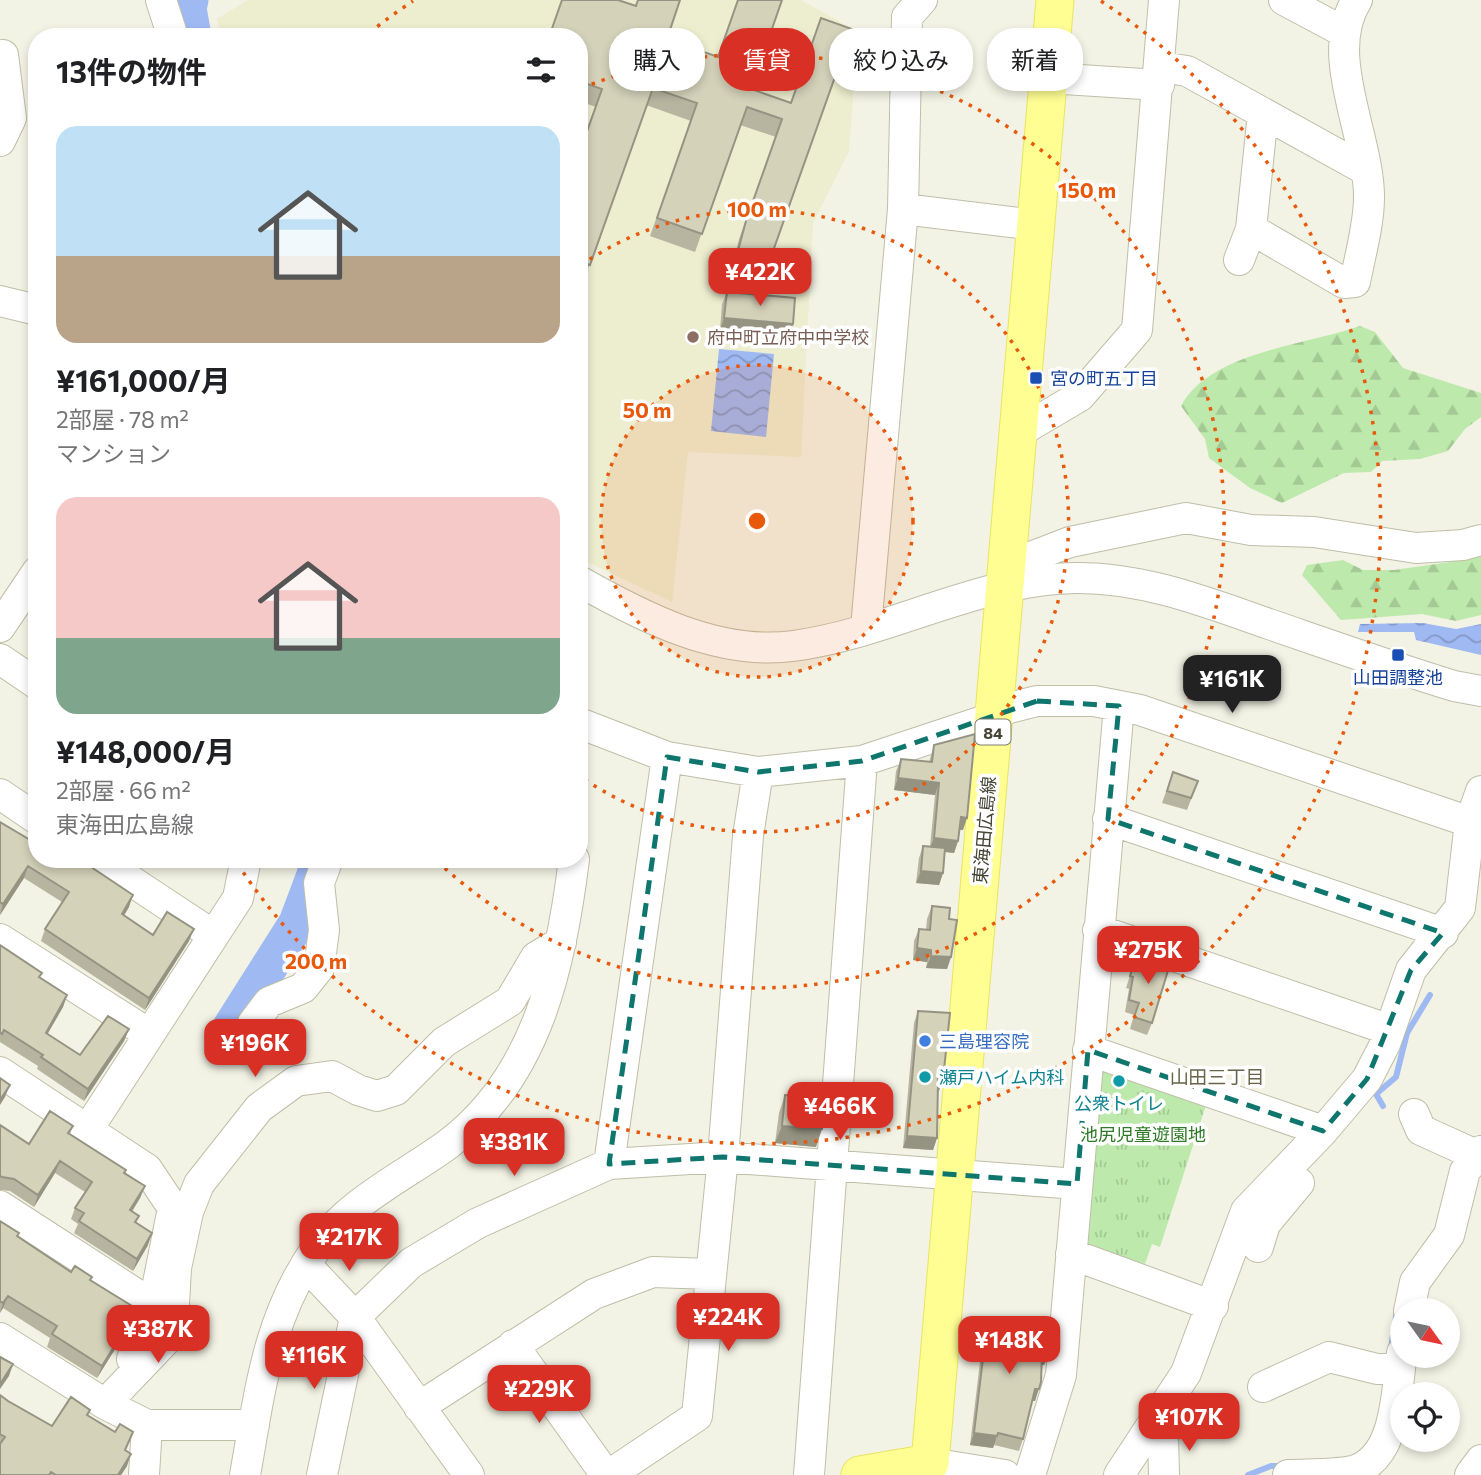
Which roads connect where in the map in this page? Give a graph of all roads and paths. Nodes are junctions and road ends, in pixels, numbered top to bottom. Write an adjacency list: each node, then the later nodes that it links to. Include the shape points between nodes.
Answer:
1 (160, 0): 7 (street)
2 (1055, 0): 8 (main road, 東海田広島線 / 84)
3 (1164, 0): 11 (street)
4 (1284, 0): 9 (street)
5 (1357, 0): 9 (street, via 1346,17)
6 (906, 5): 17 (street)
7 (170, 28)
8 (1052, 28)
9 (1344, 32): 16 (street, via 1342,47)
10 (3, 55): 15 (street, via 11,117)
11 (1160, 76): 12 (street); 14 (street, via 1186,71); 23 (street, via 1137,330 1080,396)
12 (1083, 77)
13 (1047, 91): 18 (main road, 東海田広島線 / 84)
14 (1263, 113): 16 (street); 19 (street)
15 (0, 141)
16 (1366, 170): 19 (street, via 1369,199 1355,282 1344,283)
17 (903, 209): 18 (street); 29 (street)
18 (1036, 225): 23 (main road, 東海田広島線 / 84)
19 (1251, 229): 20 (street)
20 (1239, 260)
21 (0, 301): 22 (street)
22 (28, 308)
23 (1019, 432): 26 (main road, 東海田広島線 / 84)
24 (1481, 540): 26 (street, via 1416,548 1186,518 1070,542 1031,556)
25 (28, 585): 28 (street)
26 (1005, 585): 29 (street); 32 (street, via 1076,578 1135,583 1192,597 1454,686); 34 (main road, 東海田広島線 / 84)
27 (588, 586): 29 (street, via 697,636 743,644 791,646)
28 (0, 627)
29 (866, 628)
30 (0, 659): 31 (street)
31 (28, 678)
32 (1481, 691)
33 (1119, 706): 34 (street, via 1037,701); 40 (street); 42 (street)
34 (994, 716): 37 (street); 65 (main road, 東海田広島線 / 84)
35 (588, 726): 36 (street)
36 (667, 757): 38 (street); 63 (street)
37 (862, 761): 38 (street); 64 (street)
38 (758, 772): 62 (street, via 748,836)
39 (0, 794): 41 (street)
40 (1477, 808): 48 (street, via 1462,898)
41 (28, 812)
42 (1108, 819): 47 (street); 48 (street)
43 (112, 868): 49 (street)
44 (244, 868): 49 (street, via 238,898)
45 (325, 868): 52 (street, via 319,883 324,930 319,968 303,988 269,1002)
46 (573, 868): 51 (street)
47 (1098, 930): 53 (street); 55 (street)
48 (1443, 933): 53 (street, via 1411,970)
49 (212, 935): 54 (street)
50 (0, 939): 54 (street)
51 (561, 942): 70 (street, via 535,1031 500,1093 448,1144 334,1227); 81 (street, via 536,957 510,1001 444,1042 396,1090 377,1096 332,1076 296,1082 259,1108 200,1184 188,1212 176,1268 173,1323 166,1340)
52 (253, 1023)
53 (1390, 1030): 57 (street)
54 (149, 1034): 59 (street)
55 (1088, 1050): 60 (street); 66 (street)
56 (0, 1072): 59 (street)
57 (1351, 1100): 60 (street); 68 (street, via 1359,1118 1356,1125 1332,1144 1265,1224)
58 (1414, 1114): 61 (street, via 1420,1130)
59 (88, 1129): 73 (street, via 146,1169 173,1208)
60 (1323, 1131): 74 (street, via 1247,1211)
61 (1471, 1151): 72 (street, via 1449,1235 1415,1282)
62 (723, 1157): 63 (street); 64 (street); 71 (street)
63 (609, 1164): 75 (street, via 478,1223 422,1256)
64 (834, 1167): 65 (street); 93 (street)
65 (954, 1174): 66 (street); 87 (main road, 東海田広島線 / 84)
66 (1077, 1184): 69 (street)
67 (0, 1206): 73 (street)
68 (1258, 1247)
69 (1071, 1254): 74 (street); 96 (street, via 1061,1375)
70 (306, 1265): 75 (street); 85 (street, via 274,1330)
71 (710, 1274): 77 (street, via 653,1272 594,1294); 92 (street, via 697,1416)
72 (1412, 1298)
73 (153, 1305): 81 (street, via 149,1328)
74 (1213, 1306): 97 (street, via 1186,1373)
75 (355, 1317): 82 (street); 90 (street)
76 (0, 1338): 81 (street)
77 (513, 1345): 82 (street); 92 (street)
78 (1390, 1365): 80 (street, via 1329,1357)
79 (1394, 1368): 99 (street, via 1390,1425 1375,1457 1353,1471)
80 (1263, 1387)
81 (106, 1404): 84 (street)
82 (418, 1407): 91 (street)
83 (1173, 1420): 98 (street, via 1163,1435)
84 (147, 1425): 85 (street); 88 (street)
85 (254, 1425): 89 (street)
86 (1481, 1460): 100 (street)
87 (930, 1463): 94 (main road); 95 (street)
88 (144, 1475)
89 (244, 1475)
90 (322, 1475)
91 (469, 1475)
92 (608, 1475)
93 (810, 1475)
94 (860, 1475)
95 (1005, 1475)
96 (1030, 1475)
97 (1119, 1475)
98 (1164, 1475)
99 (1288, 1475)
100 (1470, 1475)

